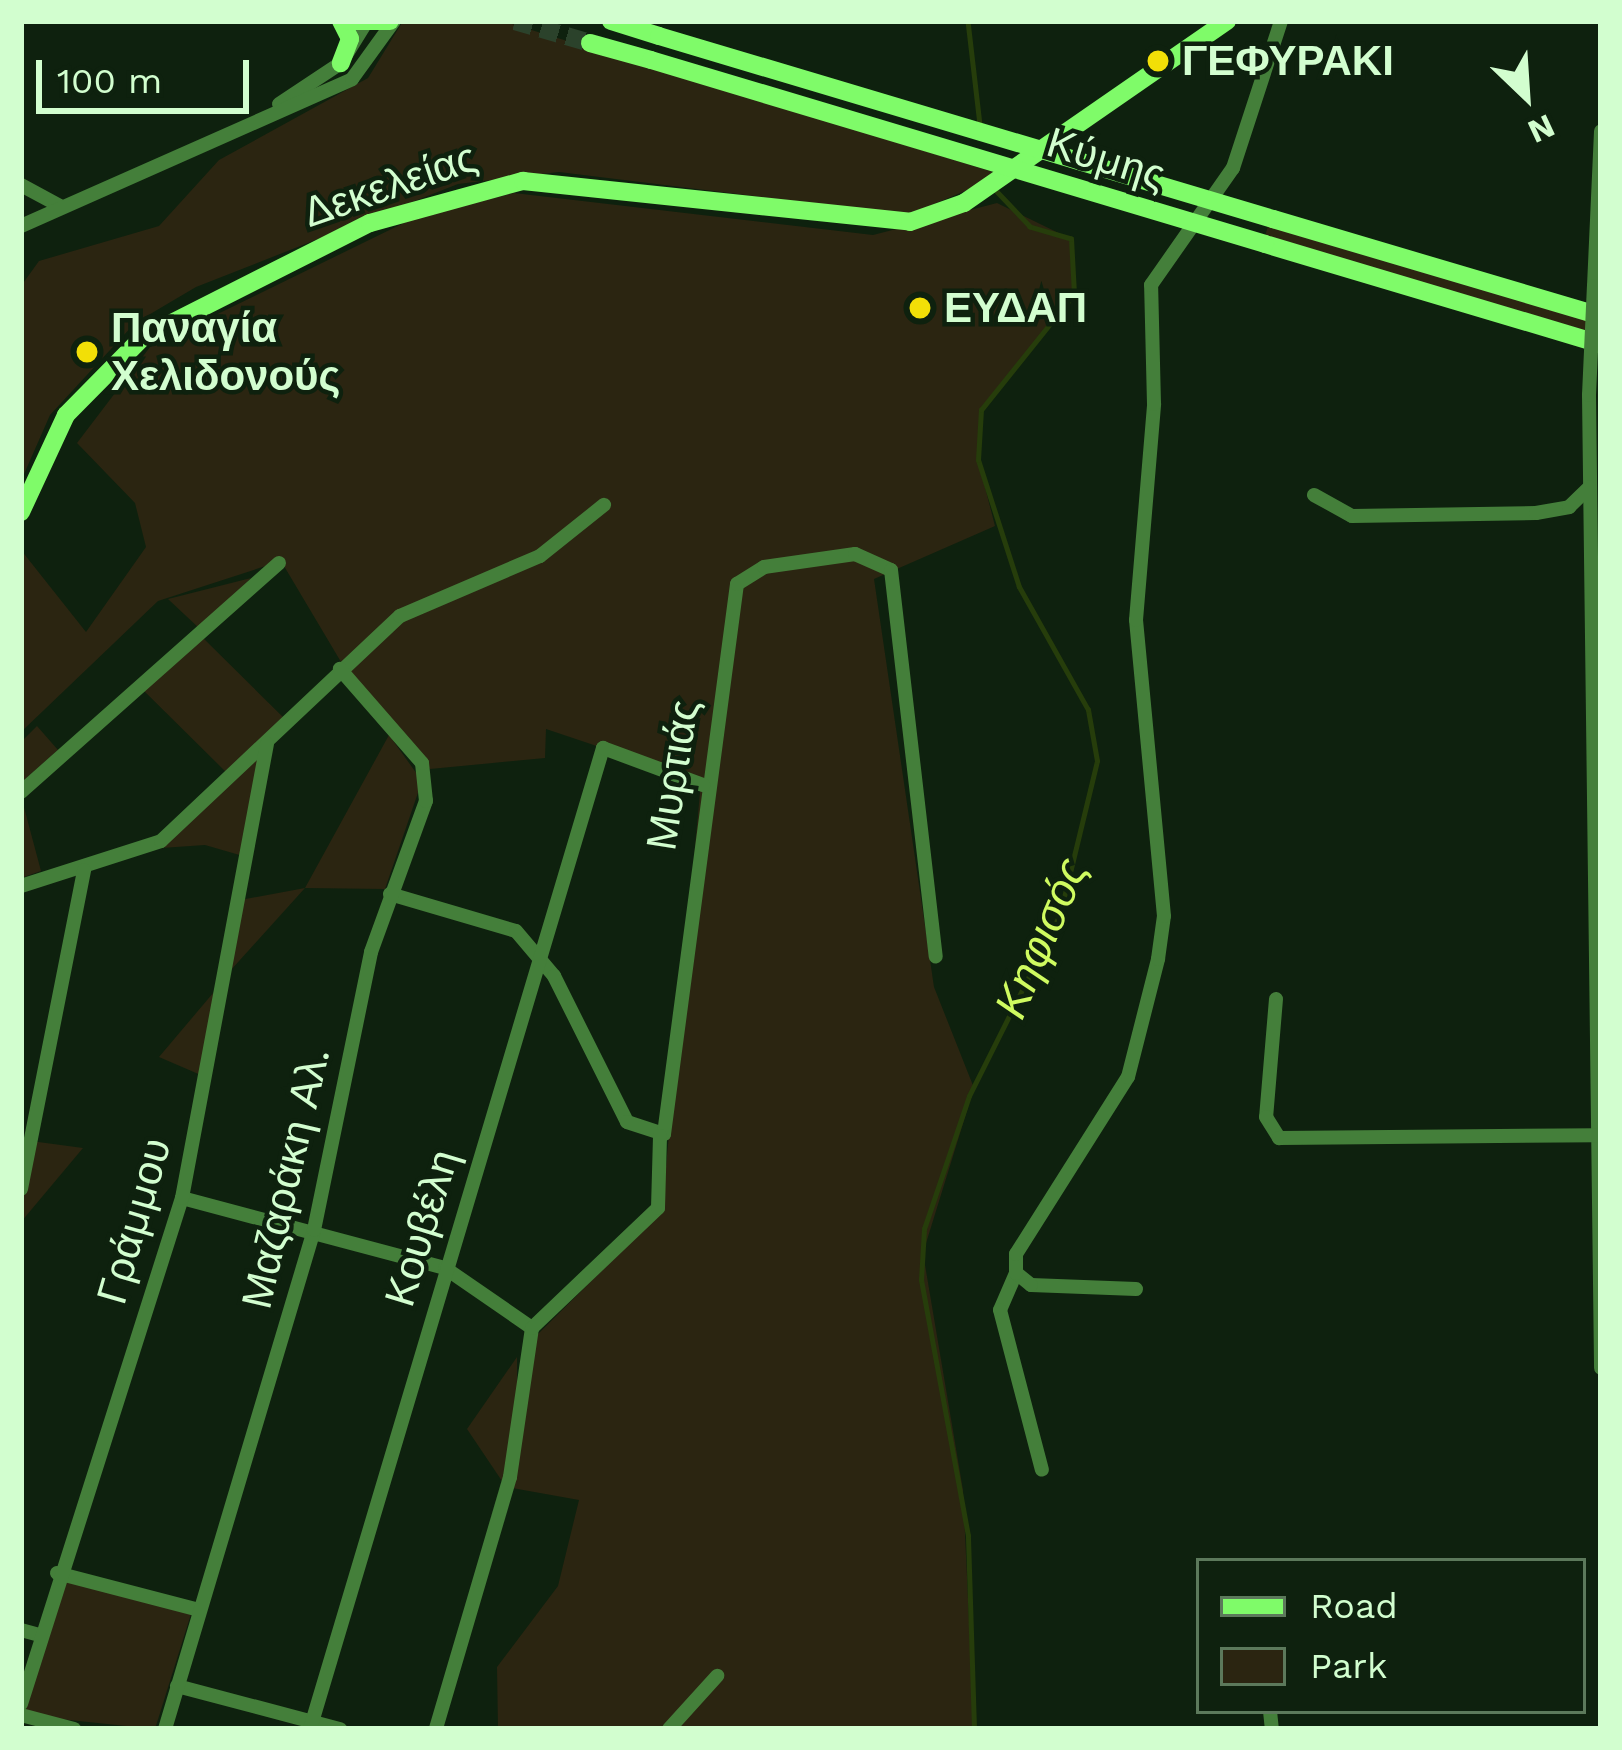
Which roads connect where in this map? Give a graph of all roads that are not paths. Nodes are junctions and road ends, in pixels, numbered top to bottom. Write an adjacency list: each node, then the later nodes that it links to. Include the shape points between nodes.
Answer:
1 (392, 21): 5 (main road); 8 (street, via 352,79)
2 (611, 21): 15 (main road, Κύμης, bridge)
3 (1227, 21): 24 (main road, Δεκελείας, via 964,203 887,224 566,184 446,197 286,261 142,338 66,415)
4 (1281, 21): 43 (street, via 1233,168 1151,285 1154,421 1136,620 1163,933 1135,1062 1035,1217)
5 (356, 23): 7 (main road)
6 (590, 43): 17 (main road, Κύμης, bridge)
7 (341, 63): 8 (street)
8 (265, 114): 11 (street)
9 (1601, 131): 13 (street)
10 (21, 185): 11 (street)
11 (59, 206): 12 (street)
12 (21, 226)
13 (1598, 253): 14 (street)
14 (1598, 295): 15 (main road); 20 (street, bridge, via 1589,395)
15 (1551, 299): 16 (main road, Κύμης)
16 (1601, 316)
17 (1545, 325): 18 (main road, Κύμης); 19 (main road)
18 (1601, 344)
19 (1601, 363)
20 (1596, 453): 21 (street)
21 (1589, 488): 22 (street, via 1568,507 1536,513 1352,516); 36 (street)
22 (1314, 495)
23 (604, 505): 26 (street, via 540,556 379,634)
24 (21, 512)
25 (279, 563): 29 (street)
26 (340, 669): 27 (street); 32 (street, Μαζαράκη Αλ., via 426,772)
27 (267, 744): 30 (street, via 175,832); 40 (street, Γράμμου)
28 (703, 785): 33 (street, Κουβέλη, via 603,748); 34 (street, Μυρτιάς, via 742,577 855,554 884,564); 38 (street, Μυρτιάς)
29 (21, 792)
30 (85, 870): 31 (street); 39 (street)
31 (21, 886)
32 (390, 894): 33 (street, via 490,917); 41 (street, Μαζαράκη Αλ.)
33 (539, 955): 38 (street, via 627,1122); 42 (street, Κουβέλη)
34 (936, 956)
35 (1276, 999): 37 (street, via 1266,1117 1279,1138)
36 (1599, 1014): 37 (street)
37 (1596, 1135): 46 (street)
38 (660, 1136): 45 (street, Μυρτιάς, via 658,1208)
39 (21, 1189)
40 (182, 1198): 41 (street); 48 (street, Γράμμου)
41 (314, 1230): 42 (street); 49 (street, Μαζαράκη Αλ.)
42 (445, 1268): 45 (street); 56 (street, Κουβέλη)
43 (1016, 1273): 44 (street, via 1040,1286); 47 (street, via 1000,1310)
44 (1136, 1289)
45 (532, 1328): 60 (street, via 507,1491)
46 (1601, 1368)
47 (1042, 1470)
48 (57, 1573): 49 (street); 51 (street, Γράμμου)
49 (199, 1610): 53 (street, Μαζαράκη Αλ.)
50 (21, 1630): 51 (street)
51 (40, 1635): 54 (street, Γράμμου)
52 (717, 1676): 61 (street)
53 (177, 1686): 56 (street); 58 (street, Μαζαράκη Αλ.)
54 (21, 1704)
55 (21, 1715): 57 (street)
56 (311, 1726): 59 (street)
57 (74, 1729)
58 (165, 1729)
59 (340, 1729)
60 (436, 1729)
61 (669, 1729)

